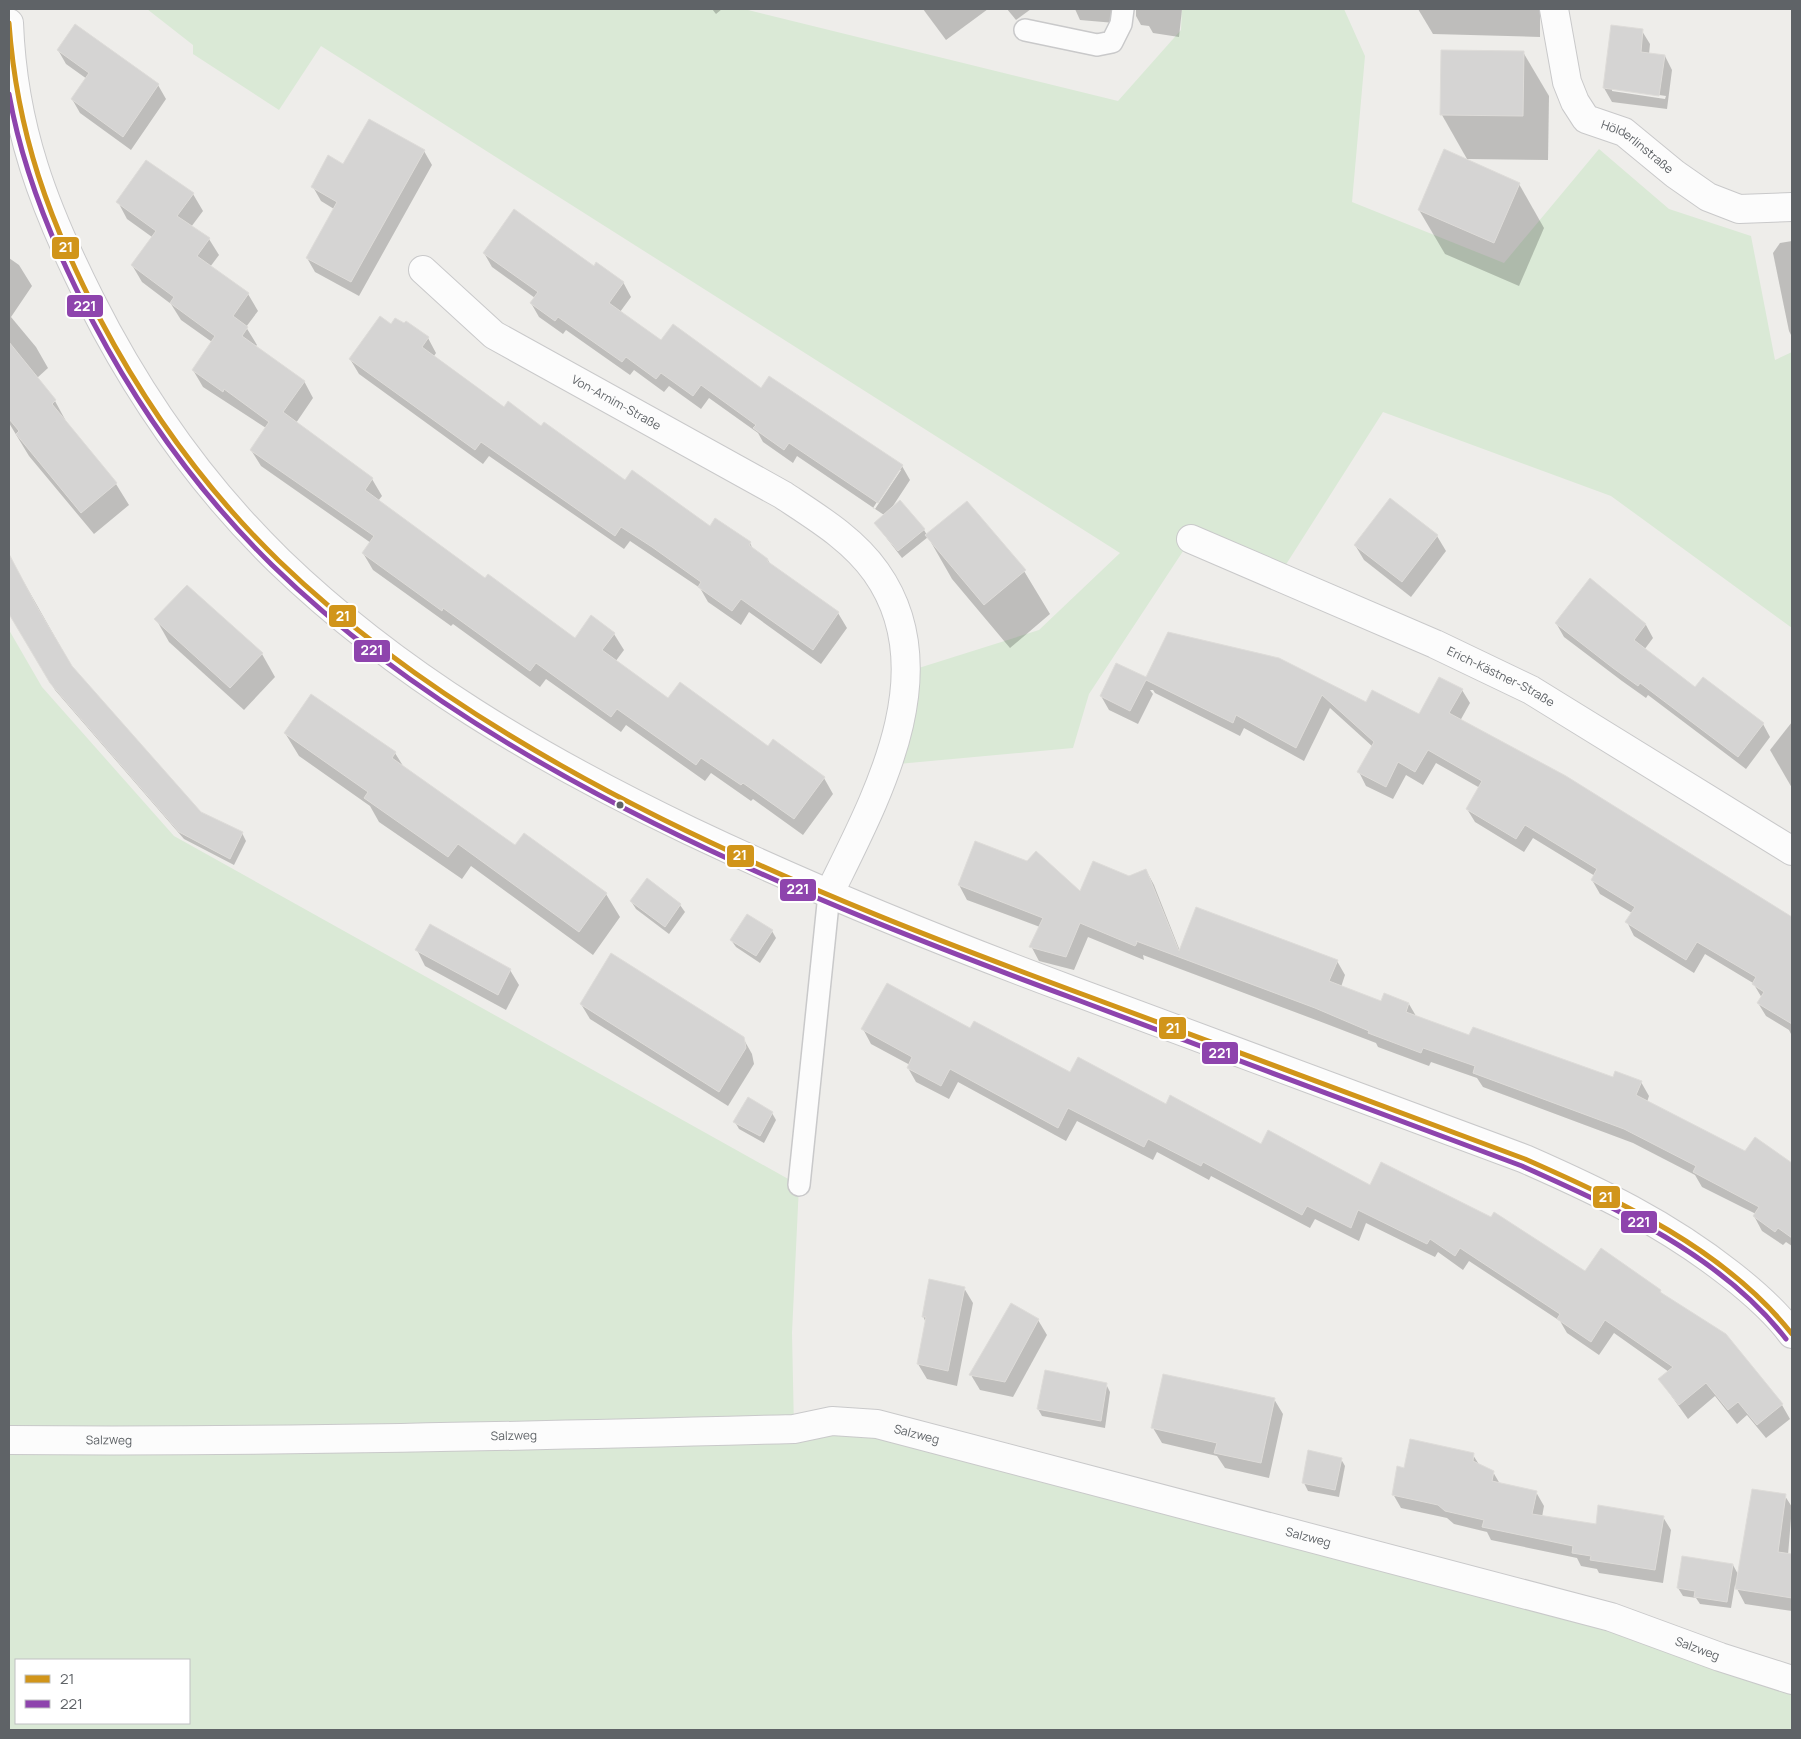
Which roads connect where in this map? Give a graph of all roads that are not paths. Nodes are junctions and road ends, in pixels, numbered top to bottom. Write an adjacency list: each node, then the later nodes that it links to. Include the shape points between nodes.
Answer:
1 (9, 9): 4 (street)
2 (1123, 9): 5 (lane, via 1121,24 1112,42 1098,45)
3 (1554, 9): 7 (street, Hölderlinstraße, via 1567,82 1586,119 1624,132 1708,197 1739,210)
4 (9, 22): 6 (street)
5 (1024, 30)
6 (15, 125): 11 (street, via 70,260 139,388 206,480 275,557 348,623 472,712 619,797)
7 (1792, 207)
8 (423, 270): 11 (street, Von-Arnim-Straße, via 494,335 783,495 827,524 876,572 891,597 902,629 906,684 903,714 887,765 860,831)
9 (1191, 539): 10 (street, Erich-Kästner-Straße, via 1435,644 1531,690)
10 (1792, 850)
11 (829, 894): 12 (lane); 13 (street, via 976,954 1525,1159 1610,1197 1665,1227 1720,1266 1757,1295)
12 (799, 1185)
13 (1792, 1334)
14 (9, 1440): 15 (street, Salzweg, via 415,1438 794,1429 832,1421 877,1424 1611,1617)
15 (1792, 1680)

